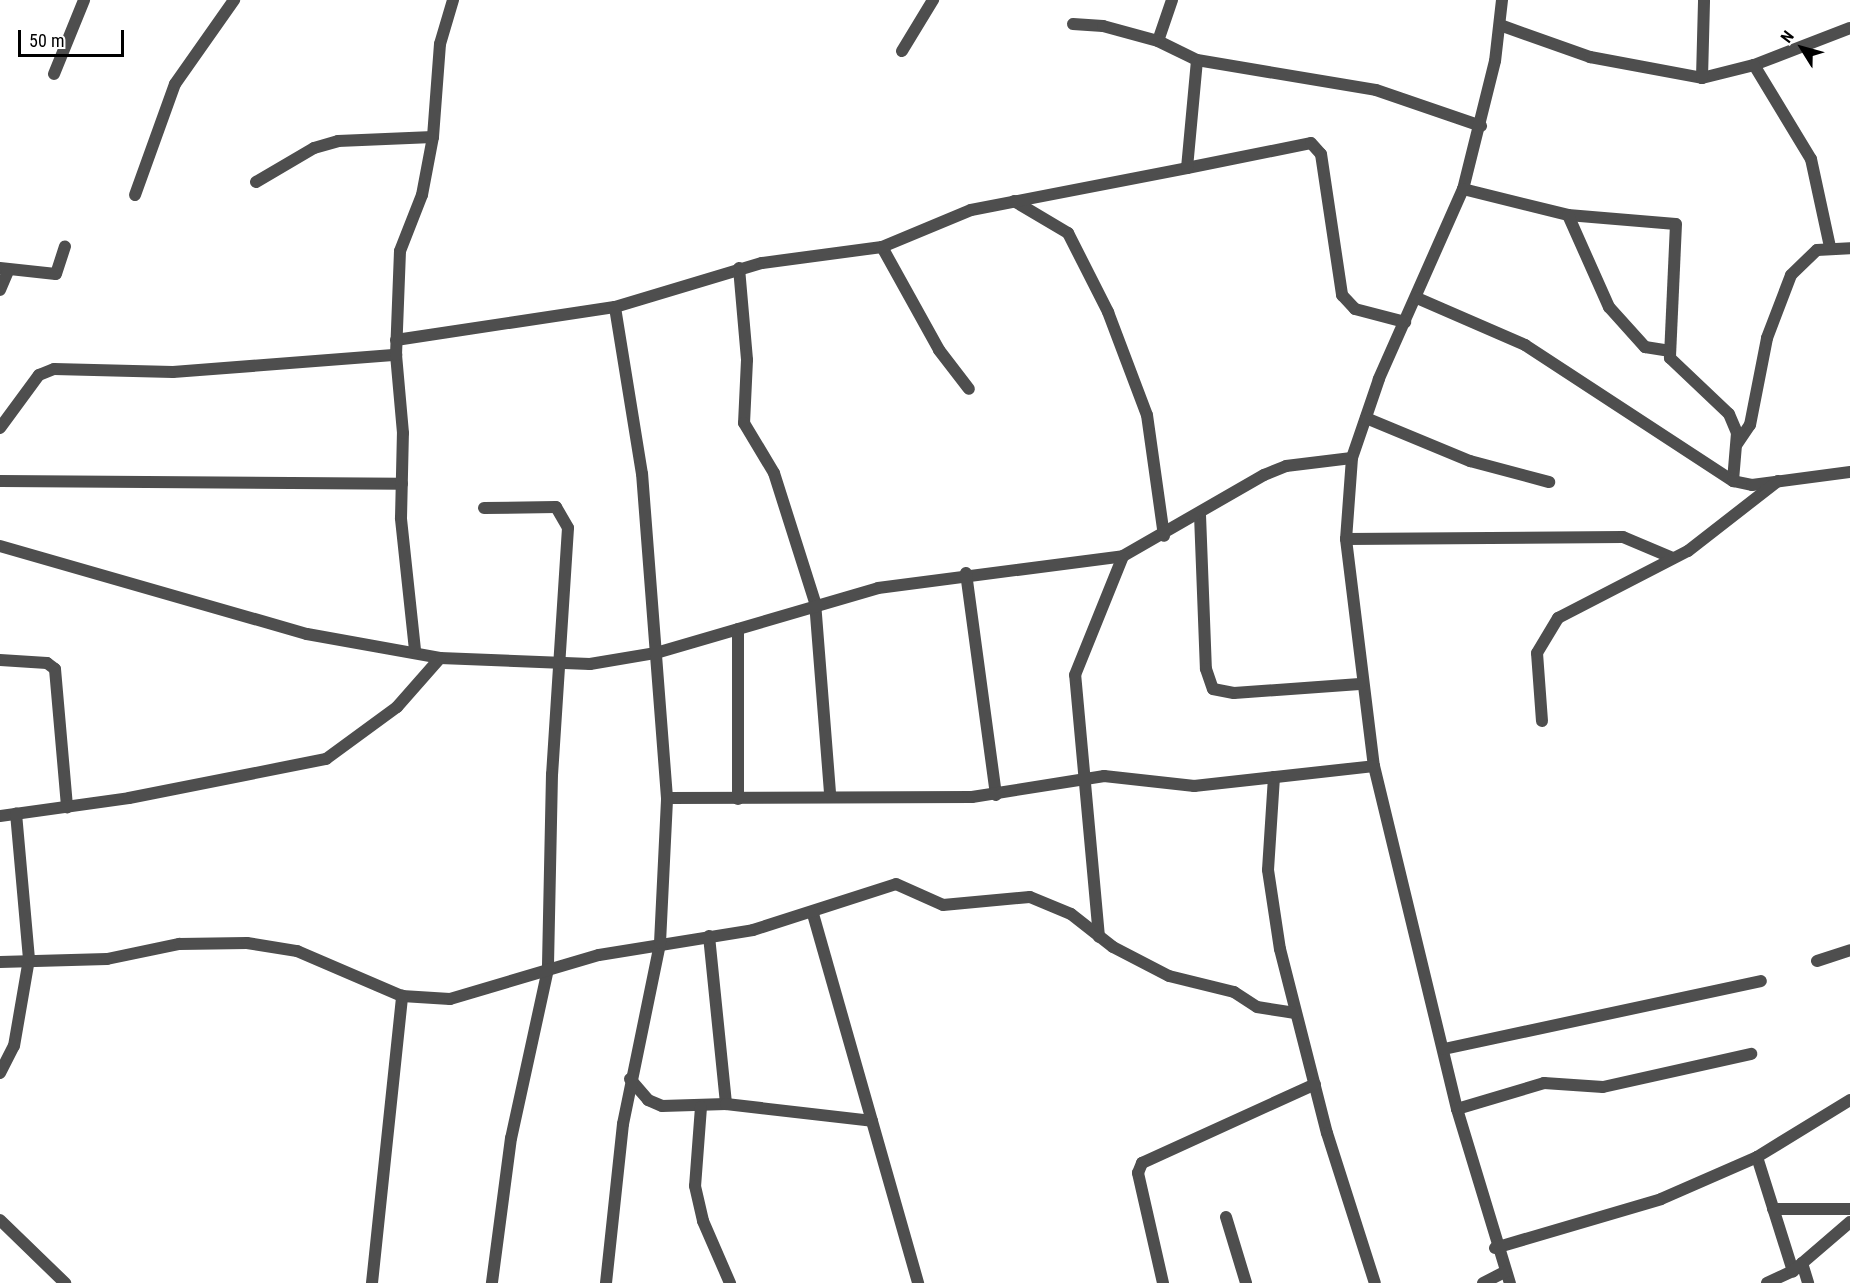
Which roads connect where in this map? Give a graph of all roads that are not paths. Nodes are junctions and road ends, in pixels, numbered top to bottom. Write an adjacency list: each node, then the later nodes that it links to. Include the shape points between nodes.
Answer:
1 (84, 0): 15 (street)
2 (234, 0): 22 (street, via 175,84)
3 (453, 0): 18 (street, via 440,44)
4 (933, 0): 12 (street)
5 (1172, 0): 11 (street)
6 (1502, 0): 9 (street)
7 (1704, 0): 16 (street)
8 (1073, 24): 11 (street)
9 (1500, 25): 16 (street, via 1590,57); 17 (street)
10 (1850, 28): 14 (street)
11 (1158, 41): 13 (street)
12 (902, 51)
13 (1197, 60): 17 (street, via 1376,90); 19 (street)
14 (1754, 65): 16 (street); 27 (street, via 1811,159)
15 (54, 74)
16 (1702, 78)
17 (1480, 126): 21 (street)
18 (433, 137): 20 (street, via 338,141 314,147); 35 (street, via 418,209 402,238)
19 (1187, 168): 23 (street); 34 (street, via 1311,142 1321,154 1342,295 1355,309)
20 (256, 182)
21 (1463, 189): 24 (street); 32 (street)
22 (135, 195)
23 (1014, 201): 26 (street, via 945,218); 51 (street, via 1068,232 1108,312 1147,414)
24 (1568, 215): 36 (street, via 1609,307 1645,347); 36 (street, via 1676,224)
25 (65, 246): 30 (street, via 56,274)
26 (882, 247): 29 (street); 38 (street, via 939,350)
27 (1830, 247): 28 (street); 41 (street, via 1810,254 1786,286 1764,347 1750,425)
28 (1850, 248)
29 (739, 268): 33 (street); 57 (street, via 747,360 744,423 774,473)
30 (4, 270): 31 (street)
31 (0, 290)
32 (1417, 298): 34 (street); 45 (street, via 1525,345)
33 (615, 307): 35 (street); 60 (street, via 642,474)
34 (1404, 322): 39 (street)
35 (396, 340): 37 (street)
36 (1669, 351): 41 (street, via 1676,366 1722,404 1735,427)
37 (396, 355): 40 (street, via 173,372 54,369 39,375); 48 (street)
38 (969, 389)
39 (1366, 418): 42 (street); 47 (street, via 1470,461)
40 (0, 428)
41 (1737, 444): 45 (street)
42 (1352, 458): 50 (street, via 1286,466); 52 (street)
43 (1850, 472): 46 (street)
44 (0, 481): 48 (street)
45 (1733, 481): 46 (street)
46 (1778, 481): 55 (street, via 1716,533)
47 (1549, 482)
48 (402, 484): 59 (street)
49 (484, 508): 63 (street, via 549,506 565,518)
50 (1200, 515): 51 (street); 64 (street, via 1206,669 1213,689 1234,693)
51 (1164, 536): 54 (street)
52 (1346, 539): 55 (street, via 1623,537); 64 (street)
53 (0, 546): 59 (street, via 307,634)
54 (1123, 556): 56 (street); 68 (street, via 1077,662)
55 (1673, 558): 65 (street, via 1577,606 1545,633 1534,674)
56 (966, 573): 57 (street); 70 (street)
57 (815, 602): 58 (street); 69 (street)
58 (738, 629): 60 (street); 72 (street)
59 (415, 650): 61 (street)
60 (656, 653): 63 (street); 71 (street)
61 (440, 658): 63 (street); 73 (street, via 397,707 326,759)
62 (0, 660): 73 (street, via 47,663 54,669)
63 (561, 664): 84 (street, via 552,774)
64 (1360, 684): 66 (street)
65 (1542, 721)
66 (1374, 766): 67 (street); 88 (street)
67 (1274, 777): 68 (street, via 1194,786 1123,777); 87 (street, via 1268,870)
68 (1083, 780): 70 (street); 78 (street)
69 (830, 794): 70 (street); 72 (street)
70 (996, 795)
71 (667, 798): 72 (street); 79 (street)
72 (738, 799)
73 (67, 807): 74 (street)
74 (16, 814): 75 (street); 81 (street)
75 (0, 816)
76 (813, 914): 77 (street); 78 (street, via 896,884 944,905 1030,897 1071,914); 97 (street)
77 (709, 936): 79 (street); 94 (street)
78 (1099, 937): 87 (street, via 1169,976 1234,992 1257,1007)
79 (660, 943): 84 (street); 91 (street)
80 (1850, 950): 82 (street)
81 (29, 959): 83 (street); 86 (street, via 107,959 179,944 247,943 297,951); 90 (street, via 14,1046)
82 (1817, 961)
83 (0, 962)
84 (548, 969): 86 (street, via 450,999); 109 (street, via 512,1138)
85 (1761, 981): 88 (street)
86 (402, 996): 108 (street)
87 (1294, 1013): 92 (street)
88 (1444, 1049): 96 (street)
89 (1751, 1054): 96 (street, via 1603,1087 1544,1083)
90 (0, 1073)
91 (630, 1079): 95 (street, via 653,1104); 110 (street)
92 (1315, 1084): 113 (street, via 1142,1163 1138,1173); 115 (street)
93 (1850, 1100): 98 (street)
94 (726, 1104): 95 (street); 97 (street)
95 (701, 1107): 111 (street, via 695,1186 703,1221)
96 (1457, 1109): 104 (street)
97 (872, 1121): 112 (street)
98 (1757, 1157): 99 (street); 104 (street, via 1661,1199)
99 (1773, 1209): 100 (street); 105 (street)
100 (1850, 1209)
101 (1226, 1217): 114 (street)
102 (0, 1220): 107 (street)
103 (1850, 1222): 105 (street)
104 (1495, 1248): 106 (street)
105 (1798, 1267): 117 (street); 118 (street)
106 (1508, 1277): 116 (street)
107 (65, 1283)
108 (372, 1283)
109 (492, 1283)
110 (606, 1283)
111 (730, 1283)
112 (918, 1283)
113 (1163, 1283)
114 (1246, 1283)
115 (1375, 1283)
116 (1483, 1283)
117 (1767, 1283)
118 (1808, 1283)

